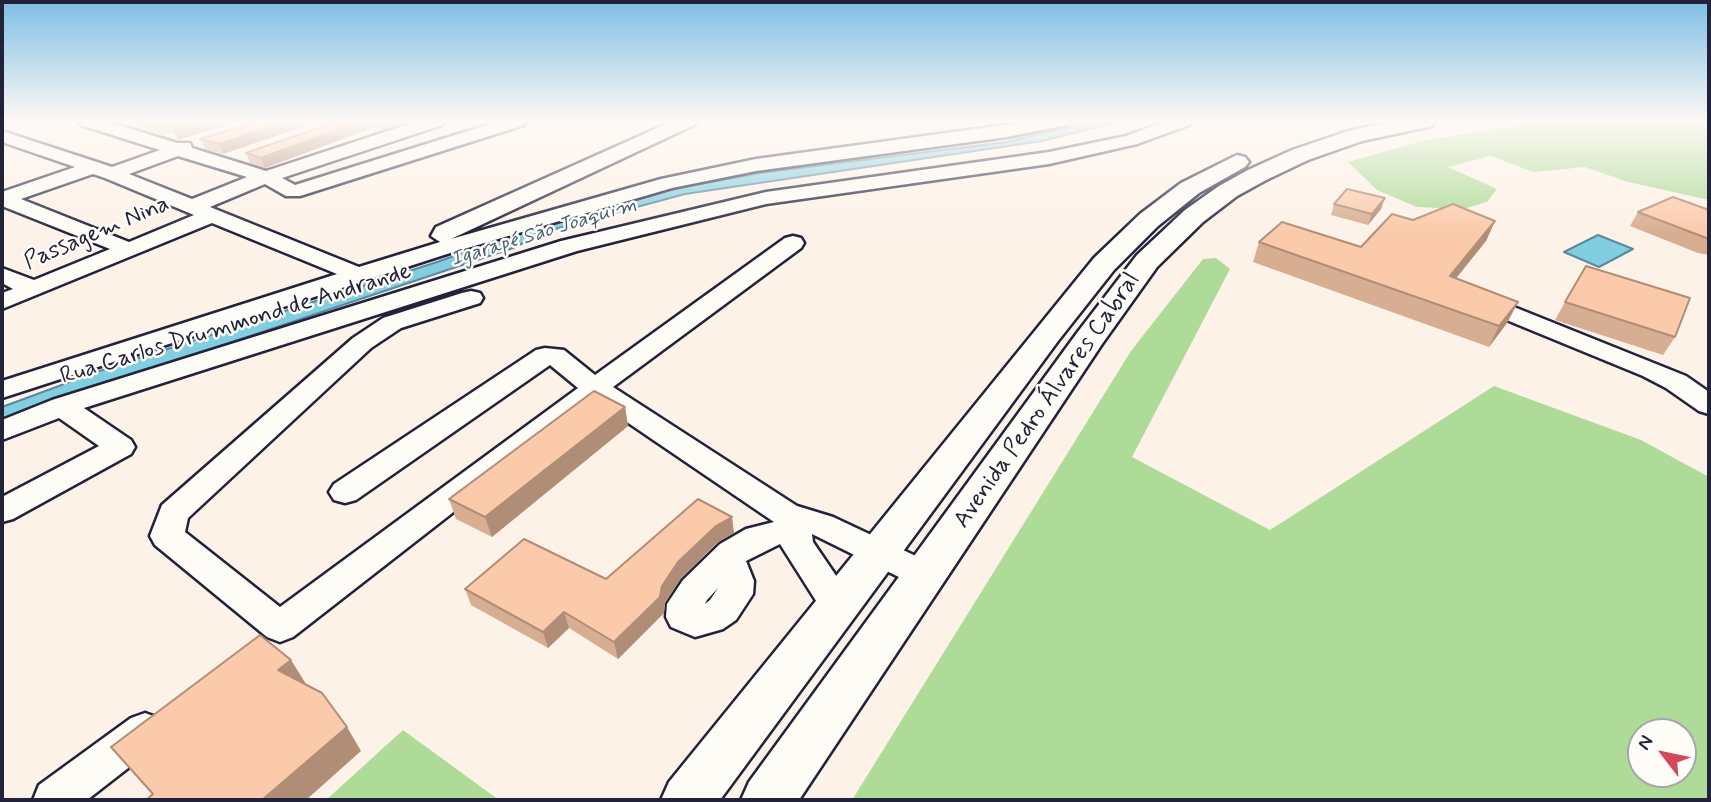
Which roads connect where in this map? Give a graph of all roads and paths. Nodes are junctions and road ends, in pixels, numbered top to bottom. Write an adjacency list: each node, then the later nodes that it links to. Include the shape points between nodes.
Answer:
1 (66, 158): 13 (street)
2 (152, 158): 14 (street)
3 (209, 158): 12 (street)
4 (239, 158): 12 (street)
5 (322, 158): 15 (street, Passagem Nina)
6 (402, 158): 15 (street, via 297,192)
7 (606, 158): 21 (street, via 444,232)
8 (806, 158): 21 (street, via 668,183)
9 (1046, 158): 31 (street, Rua Carlos Drummond de Andrande, via 766,198 583,243)
10 (1245, 158): 36 (main road, Avenida Pedro Álvares Cabral, via 1190,188 1104,264)
11 (1293, 158): 38 (main road, Avenida Pedro Álvares Cabral, via 1228,191 1147,261)
12 (225, 163): 15 (street)
13 (85, 165): 14 (street); 16 (street); 17 (street)
14 (112, 174): 18 (street)
15 (266, 177): 18 (street, Passagem Nina)
16 (2, 188)
17 (2, 199): 20 (street)
18 (203, 211): 20 (street, Passagem Nina); 23 (street)
19 (793, 243): 29 (street)
20 (128, 249): 24 (street, Passagem Nina)
21 (439, 249): 23 (street)
22 (2, 275): 24 (street)
23 (358, 275): 28 (street)
24 (34, 289): 27 (street, Passagem Nina)
25 (471, 298): 40 (street, via 391,323 362,343 173,513 167,536)
26 (1476, 299): 30 (street, via 1652,370)
27 (2, 302)
28 (4, 387)
29 (595, 388): 33 (street, via 555,356 545,356); 35 (street, via 691,449); 40 (street)
30 (1709, 405)
31 (62, 406): 32 (street, Rua Carlos Drummond de Andrande); 34 (street, via 120,447)
32 (2, 431)
33 (345, 492)
34 (2, 511)
35 (790, 521): 36 (street, via 821,525); 37 (street); 39 (street, via 797,545)
36 (879, 553): 38 (street); 39 (main road, Avenida Pedro Álvares Cabral)
37 (722, 563)
38 (925, 575): 45 (main road, Avenida Pedro Álvares Cabral)
39 (838, 605): 44 (main road, Avenida Pedro Álvares Cabral)
40 (280, 627): 41 (street)
41 (248, 652)
42 (173, 710): 43 (street)
43 (54, 800)
44 (688, 800)
45 (768, 800)

